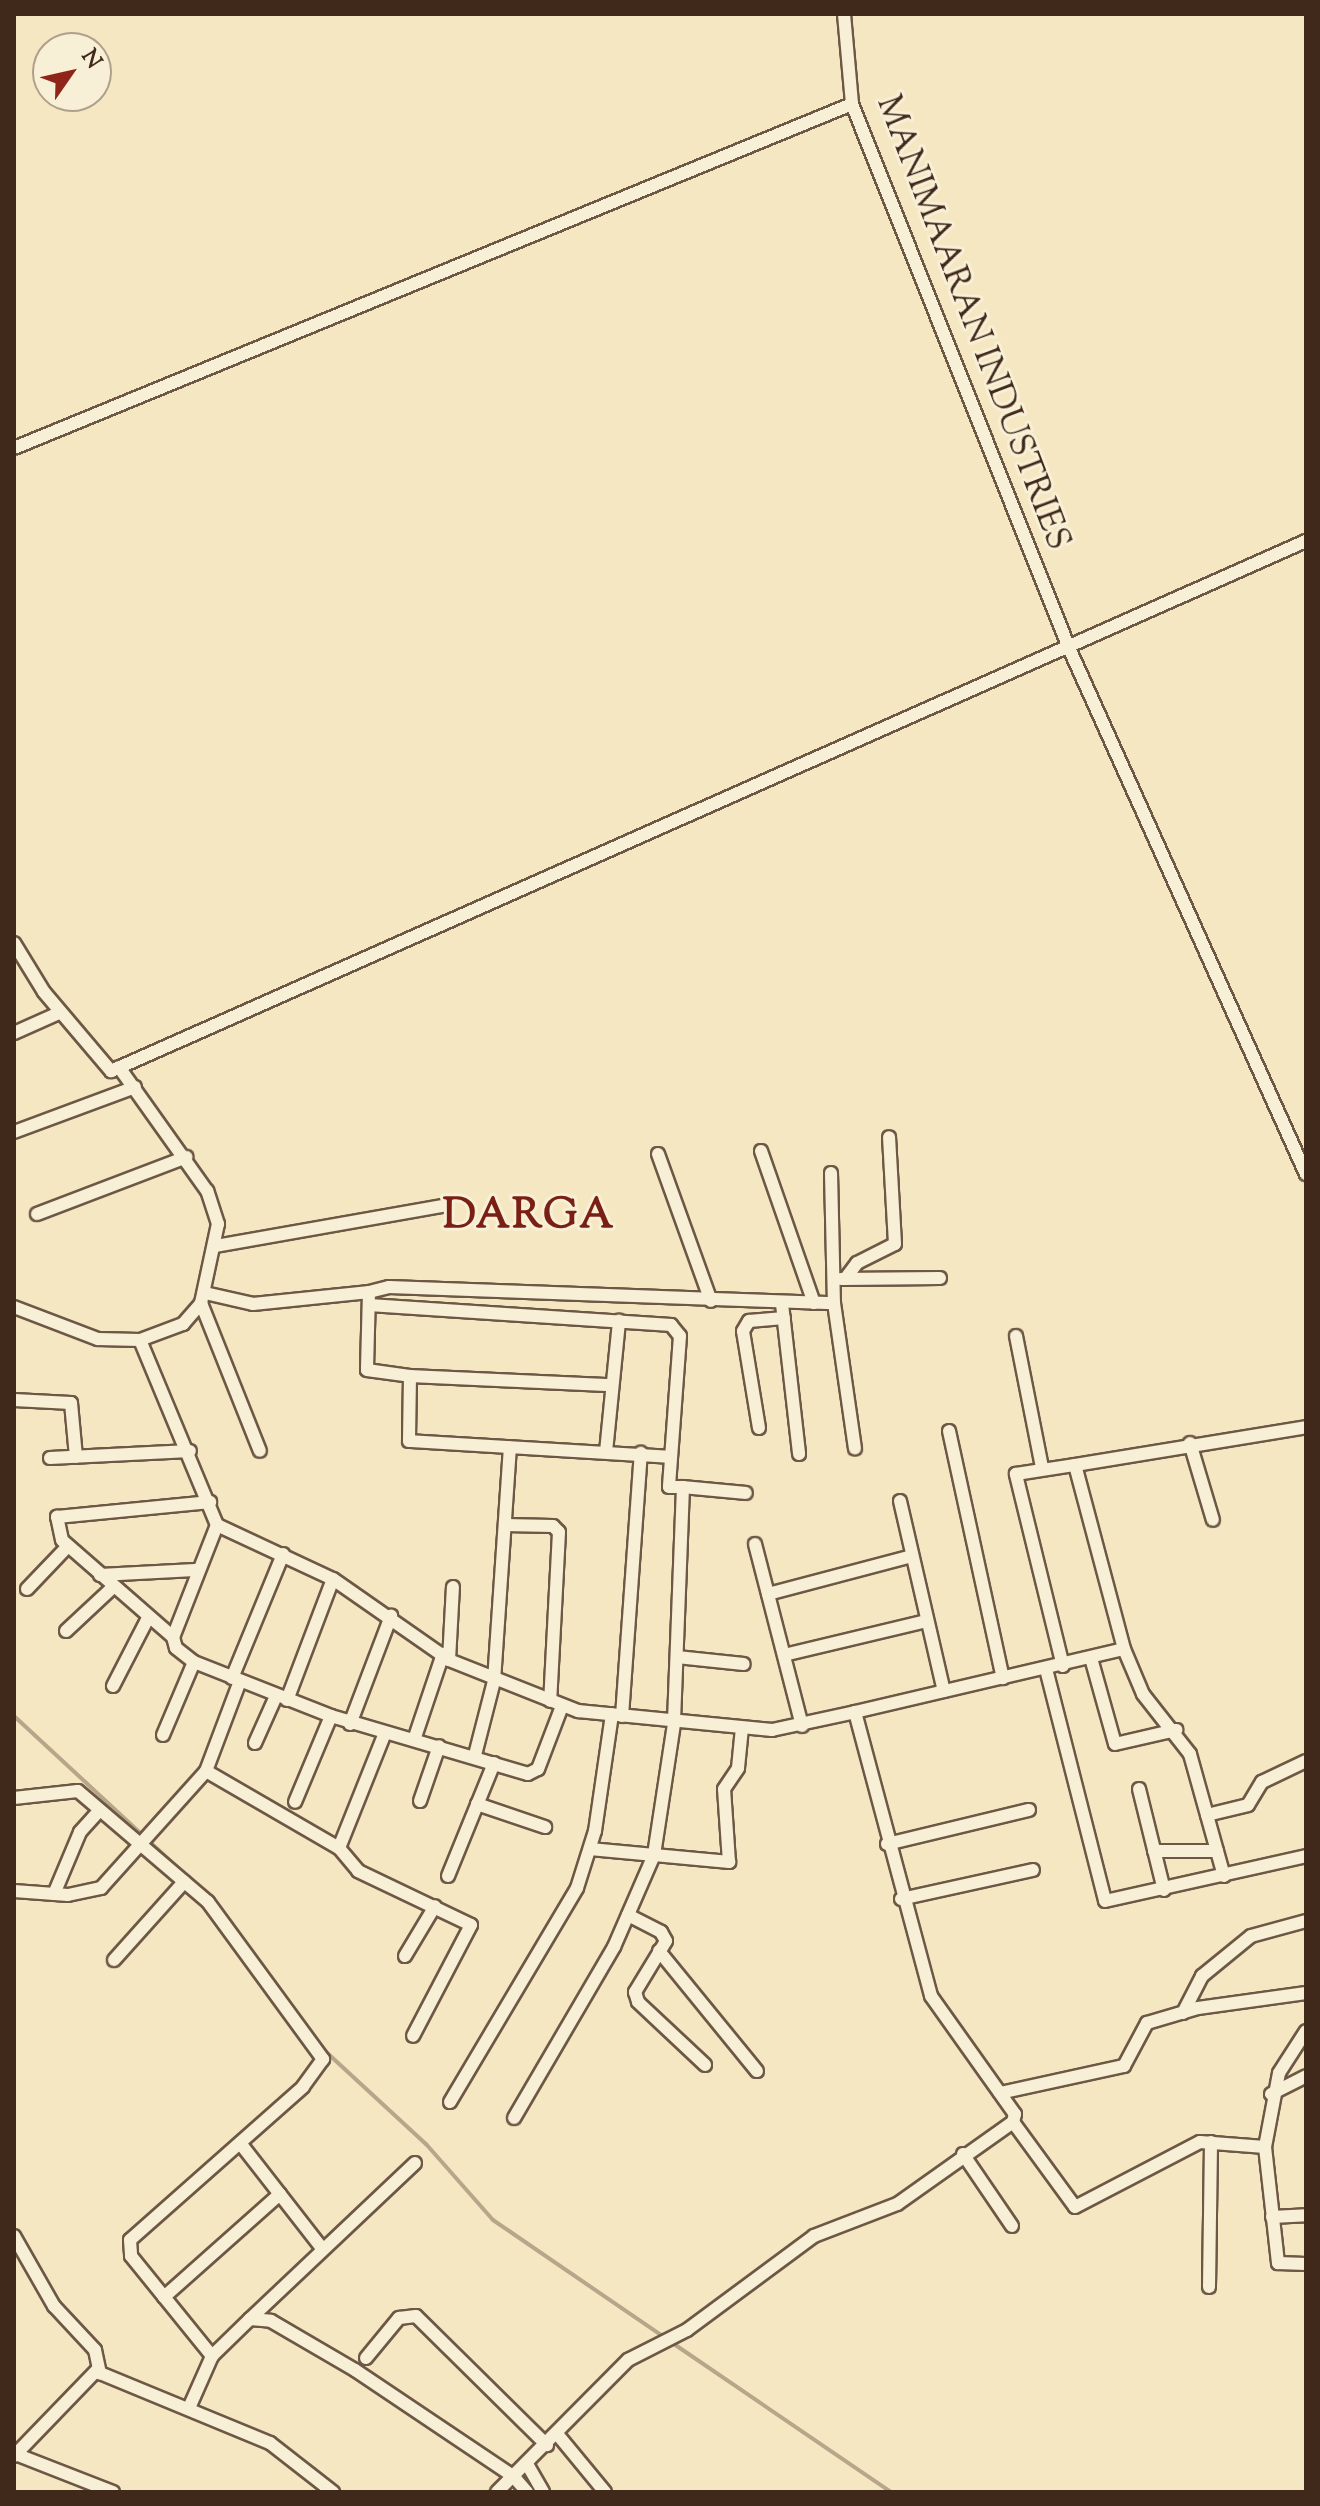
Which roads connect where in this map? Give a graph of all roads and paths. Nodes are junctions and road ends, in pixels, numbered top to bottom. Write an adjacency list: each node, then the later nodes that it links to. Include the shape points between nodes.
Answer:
1 (844, 14): 2 (street, MANIMAARAN INDUSTRIES)
2 (852, 104): 3 (street); 5 (street, MANIMAARAN INDUSTRIES)
3 (14, 448)
4 (1306, 541): 5 (street)
5 (1069, 648): 9 (street); 13 (street, MANIMAARAN INDUSTRIES)
6 (14, 944): 7 (street)
7 (61, 1012): 8 (street); 9 (street, via 111,1071)
8 (14, 1033)
9 (119, 1067): 10 (street)
10 (135, 1087): 11 (street); 16 (street)
11 (14, 1132)
12 (889, 1137): 23 (street, via 895,1244 857,1263)
13 (1302, 1148): 18 (street, MANIMAARAN INDUSTRIES)
14 (761, 1151): 27 (street)
15 (658, 1154): 26 (street)
16 (186, 1157): 20 (street); 21 (street, via 207,1191 218,1224)
17 (831, 1173): 23 (street)
18 (1306, 1174)
19 (443, 1206): 21 (street)
20 (37, 1214)
21 (215, 1246): 24 (street)
22 (940, 1278): 23 (street)
23 (839, 1280): 28 (street)
24 (203, 1298): 25 (street, via 253,1304); 34 (street, via 183,1324); 45 (street)
25 (369, 1298): 26 (street, via 389,1287); 32 (street); 35 (street, via 367,1370)
26 (711, 1301): 29 (street)
27 (814, 1303): 28 (street); 29 (street)
28 (834, 1303): 43 (street)
29 (782, 1304): 31 (street)
30 (14, 1307): 34 (street, via 98,1339)
31 (784, 1318): 39 (street, via 749,1321 743,1331); 48 (street)
32 (619, 1321): 36 (street); 50 (street, via 678,1331)
33 (1016, 1336): 53 (street)
34 (140, 1340): 44 (street)
35 (410, 1376): 36 (street); 42 (street, via 409,1441)
36 (611, 1385): 46 (street)
37 (14, 1400): 49 (street, via 71,1403)
38 (1306, 1427): 41 (street)
39 (759, 1428)
40 (949, 1431): 86 (street)
41 (1190, 1443): 52 (street); 58 (street)
42 (510, 1448): 46 (street); 60 (street)
43 (855, 1448)
44 (190, 1451): 49 (street); 57 (street)
45 (260, 1451)
46 (606, 1452): 47 (street)
47 (641, 1453): 50 (street); 94 (street)
48 (799, 1454)
49 (76, 1457): 51 (street)
50 (671, 1457): 54 (street, via 669,1487)
51 (50, 1458)
52 (1075, 1465): 53 (street); 77 (street)
53 (1042, 1467): 84 (street, via 1016,1474)
54 (683, 1487): 55 (street); 80 (street)
55 (746, 1493)
56 (900, 1501): 64 (street)
57 (210, 1502): 59 (street); 62 (street, via 63,1512 55,1529)
58 (1213, 1520)
59 (217, 1525): 63 (street); 65 (street)
60 (505, 1525): 88 (street); 92 (street, via 553,1526 559,1532)
61 (755, 1544): 71 (street)
62 (68, 1546): 66 (street); 70 (street)
63 (283, 1554): 67 (street); 87 (street)
64 (912, 1556): 71 (street); 74 (street)
65 (195, 1570): 66 (street); 76 (street)
66 (100, 1575): 68 (street)
67 (333, 1579): 72 (street); 91 (street)
68 (113, 1587): 73 (street); 75 (street)
69 (453, 1587): 79 (street)
70 (27, 1589)
71 (768, 1594): 78 (street)
72 (391, 1616): 79 (street); 96 (street)
73 (148, 1618): 76 (street); 89 (street)
74 (927, 1621): 78 (street); 90 (street)
75 (66, 1631)
76 (173, 1637): 82 (street)
77 (1124, 1649): 81 (street); 100 (street, via 1143,1694)
78 (784, 1655): 98 (street)
79 (446, 1657): 88 (street); 103 (street)
80 (677, 1657): 83 (street); 97 (street)
81 (1091, 1658): 84 (street); 100 (street, via 1115,1744)
82 (194, 1662): 87 (street); 102 (street)
83 (744, 1664)
84 (1063, 1666): 85 (street)
85 (1046, 1669): 86 (street); 131 (street, via 1101,1896 1111,1902)
86 (1003, 1678): 90 (street)
87 (236, 1679): 91 (street); 109 (street)
88 (494, 1681): 92 (street); 106 (street)
89 (113, 1686)
90 (944, 1691): 93 (street)
91 (282, 1698): 95 (street); 104 (street)
92 (556, 1704): 94 (street); 108 (street, via 533,1774)
93 (855, 1712): 98 (street); 120 (street)
94 (617, 1715): 97 (street); 122 (street)
95 (331, 1716): 96 (street); 113 (street)
96 (350, 1724): 101 (street)
97 (674, 1724): 99 (street); 125 (street)
98 (802, 1726): 99 (street)
99 (742, 1728): 125 (street, via 738,1768 724,1789 729,1862)
100 (1176, 1730): 117 (street, via 1190,1754)
101 (385, 1733): 103 (street); 121 (street)
102 (163, 1735)
103 (414, 1740): 105 (street)
104 (255, 1743)
105 (439, 1746): 106 (street); 112 (street)
106 (475, 1755): 108 (street)
107 (1306, 1761): 117 (street, via 1262,1782 1248,1805)
108 (494, 1763): 114 (street)
109 (206, 1771): 119 (street); 121 (street)
110 (1139, 1789): 123 (street)
111 (14, 1798): 116 (street, via 78,1791)
112 (420, 1801)
113 (295, 1802)
114 (477, 1804): 118 (street); 128 (street)
115 (1029, 1810): 120 (street)
116 (98, 1812): 119 (street); 133 (street, via 80,1832)
117 (1207, 1815): 124 (street)
118 (545, 1827)
119 (138, 1844): 130 (street); 133 (street, via 91,1894)
120 (887, 1844): 134 (street)
121 (339, 1848): 135 (street, via 358,1871)
122 (590, 1849): 125 (street); 150 (street, via 562,1919)
123 (1154, 1851): 124 (street); 131 (street)
124 (1217, 1851): 129 (street)
125 (654, 1855): 136 (street)
126 (1305, 1858): 129 (street)
127 (1033, 1870): 134 (street)
128 (448, 1876)
129 (1224, 1876): 131 (street)
130 (184, 1882): 140 (street); 154 (street, via 216,1910 323,2059 303,2087)
131 (1164, 1890)
132 (14, 1891): 133 (street)
133 (54, 1894)
134 (901, 1899): 148 (street, via 931,1996)
135 (435, 1906): 139 (street); 144 (street, via 466,1920 472,1933)
136 (628, 1915): 138 (street, via 661,1932 666,1941); 151 (street)
137 (1306, 1921): 142 (street, via 1251,1936 1202,1976)
138 (659, 1951): 145 (street, via 635,1996); 146 (street)
139 (405, 1956)
140 (114, 1960)
141 (1304, 1997): 142 (street)
142 (1183, 2013): 148 (street, via 1140,2027 1124,2066)
143 (1306, 2031): 149 (street)
144 (413, 2036)
145 (705, 2065)
146 (757, 2071)
147 (1306, 2076): 149 (street)
148 (1000, 2093): 152 (street)
149 (1271, 2094): 155 (street)
150 (450, 2102)
151 (514, 2118)
152 (1013, 2122): 153 (street, via 1075,2207); 156 (street)
153 (1211, 2142): 155 (street); 165 (street)
154 (240, 2143): 158 (street); 166 (street, via 130,2240 131,2256)
155 (1265, 2147): 160 (street)
156 (963, 2154): 161 (street); 172 (street, via 897,2204 814,2236 687,2330 628,2360)
157 (415, 2163): 163 (street)
158 (280, 2194): 163 (street); 166 (street)
159 (1306, 2215): 160 (street)
160 (1272, 2217): 164 (street, via 1278,2263)
161 (1012, 2226)
162 (14, 2236): 170 (street, via 54,2306 95,2350)
163 (321, 2247): 167 (street)
164 (1306, 2264)
165 (1209, 2287)
166 (164, 2297): 168 (street)
167 (250, 2319): 168 (street); 176 (street, via 271,2321 355,2370)
168 (212, 2356): 171 (street)
169 (366, 2358): 173 (street, via 399,2318 416,2316)
170 (97, 2370): 171 (street); 174 (street)
171 (189, 2408): 178 (street, via 270,2443)
172 (558, 2435): 173 (street); 182 (street)
173 (547, 2445): 175 (street)
174 (16, 2455): 177 (street)
175 (527, 2464): 176 (street); 181 (street)
176 (514, 2477): 179 (street); 180 (street)
177 (113, 2492)
178 (333, 2492)
179 (497, 2492)
180 (527, 2492)
181 (543, 2492)
182 (605, 2492)

